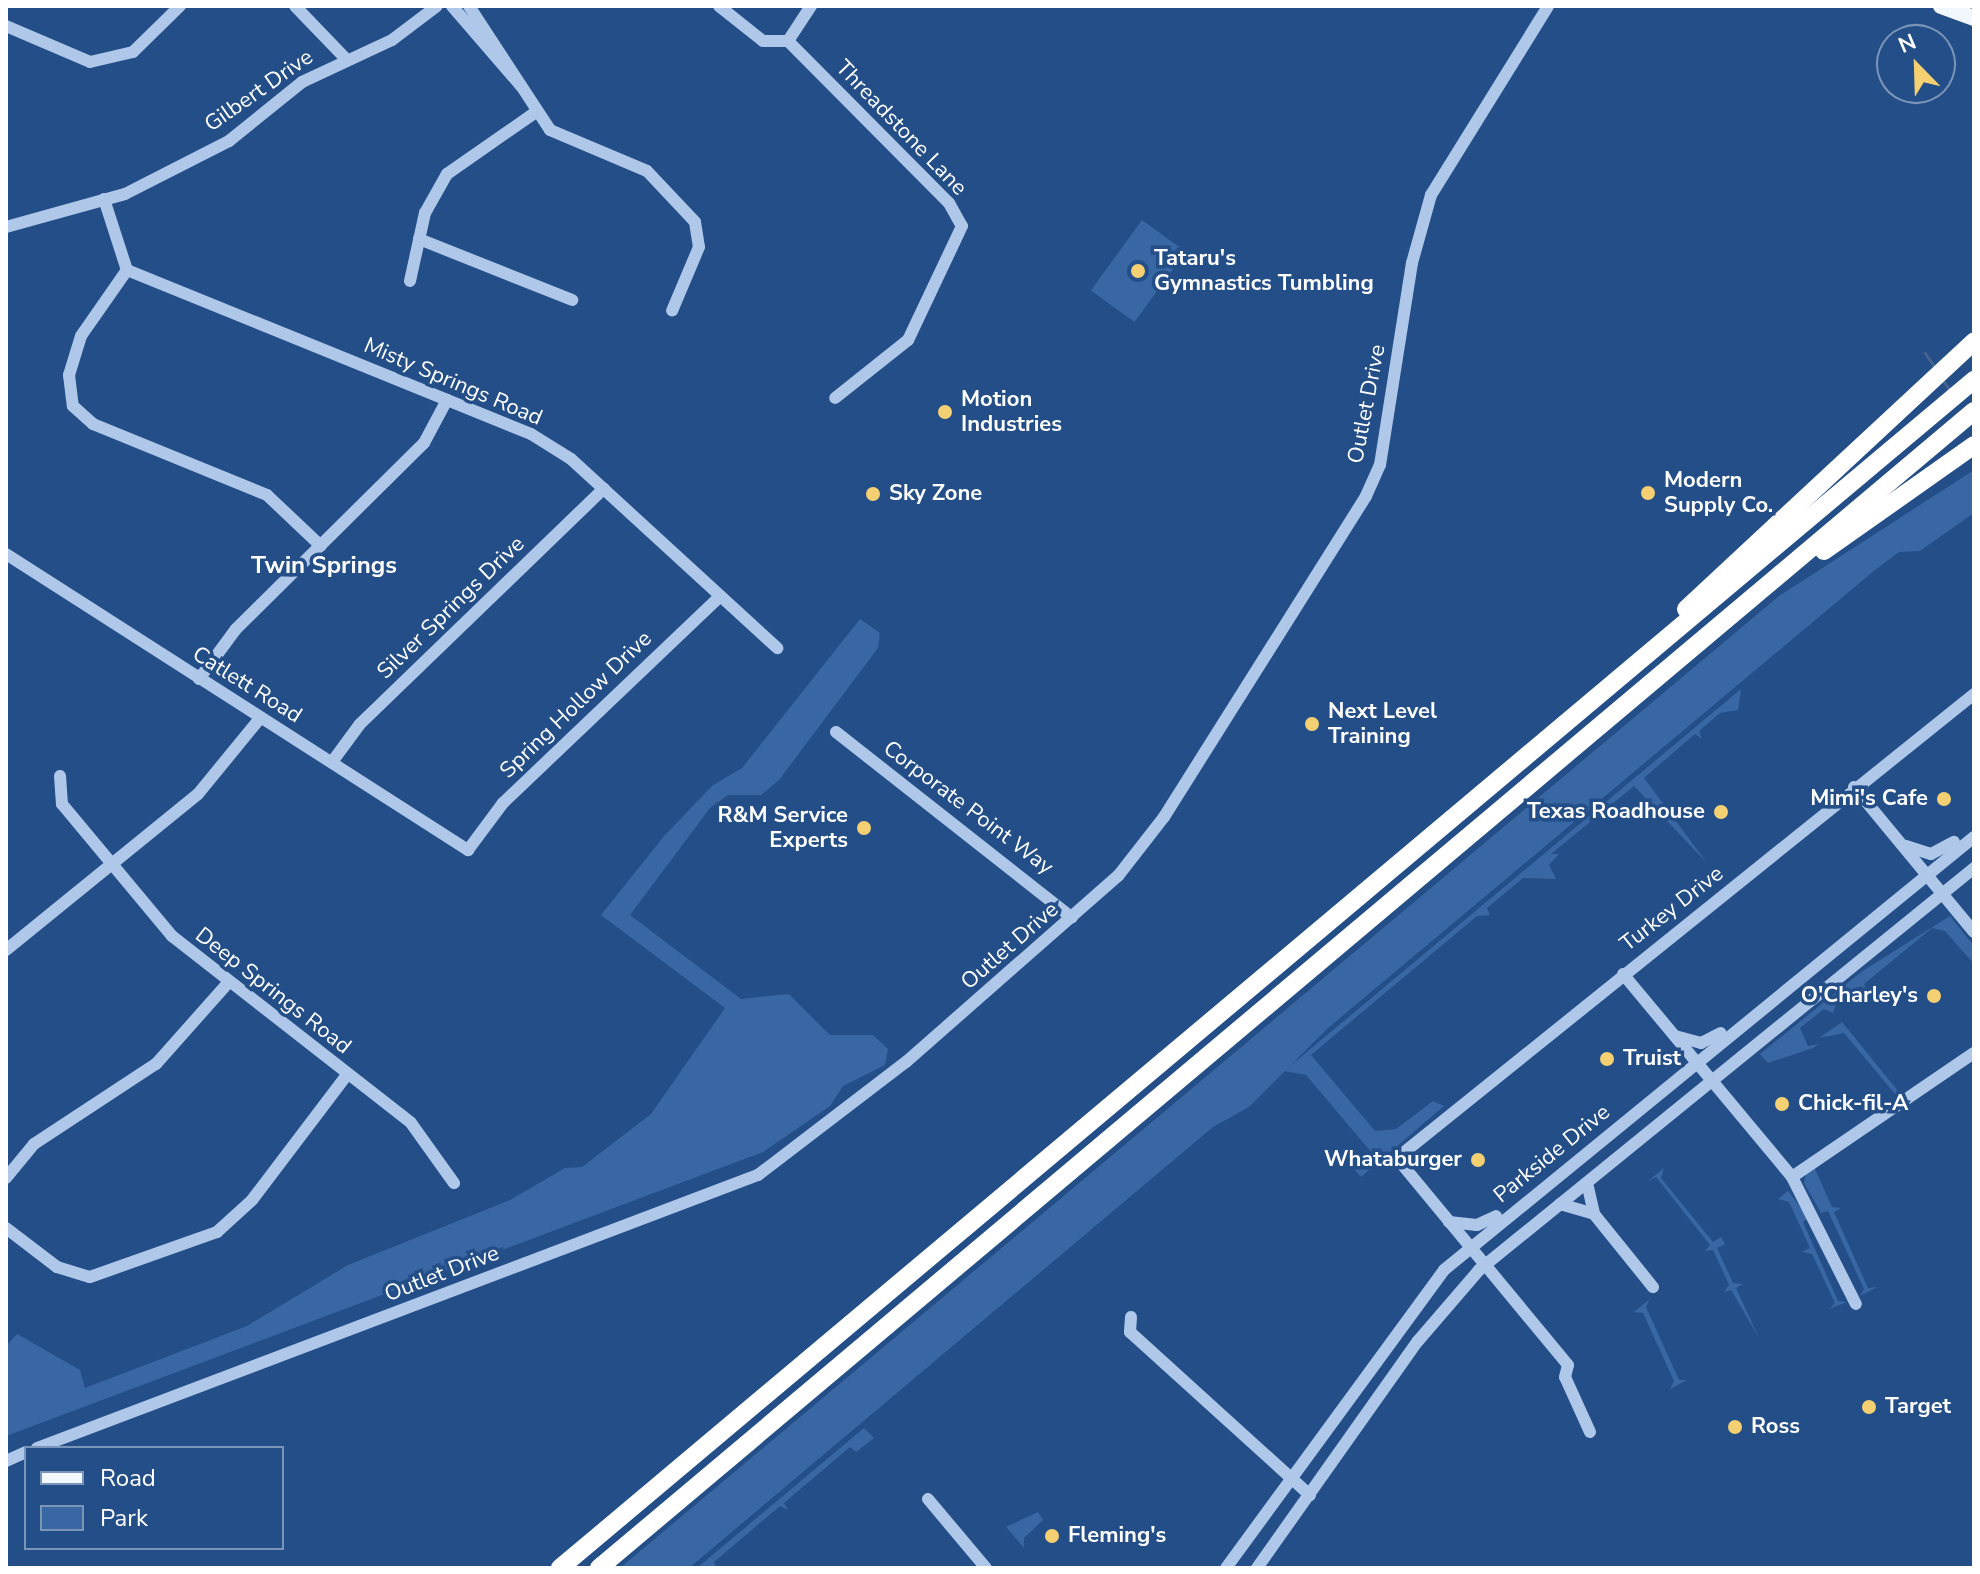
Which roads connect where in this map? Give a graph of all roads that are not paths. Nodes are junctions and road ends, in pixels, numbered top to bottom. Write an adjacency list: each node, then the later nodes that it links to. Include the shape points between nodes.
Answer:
1 (180, 6): 11 (street, via 133,52 90,62)
2 (295, 6): 13 (street)
3 (437, 6): 13 (street, Gilbert Drive, via 392,40)
4 (452, 6): 14 (street)
5 (469, 6): 14 (street)
6 (719, 6): 12 (street, via 763,41)
7 (811, 6): 12 (street)
8 (1548, 6): 50 (street, Outlet Drive, via 1431,195 1412,263 1380,465 1366,496 1154,832)
9 (1941, 6): 10 (main road)
10 (1967, 13)
11 (6, 26)
12 (788, 41): 25 (street, Threadstone Lane, via 949,203 962,226 908,340)
13 (344, 57): 16 (street, Gilbert Drive, via 229,141)
14 (521, 86): 15 (street)
15 (536, 112): 18 (street, via 455,164); 22 (street, via 559,137 647,171 695,222 699,247)
16 (104, 199): 17 (street, Gilbert Drive); 19 (street)
17 (6, 227)
18 (419, 239): 20 (street); 21 (street)
19 (127, 270): 26 (street, Misty Springs Road); 30 (street, via 81,336 69,375 73,406 93,424 267,495)
20 (410, 281)
21 (572, 300)
22 (672, 311)
23 (1974, 341): 35 (highway, via 1708,583)
24 (1974, 380): 35 (highway)
25 (835, 398)
26 (447, 400): 29 (street, Misty Springs Road, via 531,434); 30 (street, via 424,443)
27 (1970, 415): 33 (highway)
28 (1974, 445): 33 (highway)
29 (604, 488): 32 (street, Misty Springs Road); 40 (street, Silver Springs Drive, via 360,724)
30 (321, 546): 36 (street, via 236,629)
31 (6, 554): 36 (street, Catlett Road)
32 (720, 596): 34 (street, Misty Springs Road); 45 (street, Spring Hollow Drive, via 503,803)
33 (1747, 605): 81 (highway)
34 (777, 648)
35 (1646, 655): 80 (highway)
36 (199, 679): 38 (street, Catlett Road)
37 (1974, 694): 42 (street, Turkey Drive)
38 (261, 717): 40 (street, Catlett Road); 46 (street, via 198,794)
39 (836, 732): 50 (street, Corporate Point Way)
40 (332, 762): 45 (street, Catlett Road)
41 (60, 776): 46 (street, Deep Springs Road, via 62,804)
42 (1854, 787): 44 (street); 53 (street, Turkey Drive)
43 (1974, 834): 44 (street, via 1931,854); 48 (street, Parkside Drive)
44 (1898, 840): 48 (street)
45 (468, 850)
46 (113, 864): 52 (street); 54 (street, Deep Springs Road, via 172,936)
47 (1974, 868): 49 (street, Parkside Drive)
48 (1927, 875): 49 (street); 55 (street, Parkside Drive)
49 (1943, 893): 51 (street); 60 (street, Parkside Drive)
50 (1072, 918): 76 (street, Outlet Drive, via 887,1078 758,1175)
51 (1974, 932)
52 (6, 950)
53 (1623, 974): 56 (street); 68 (street, Turkey Drive, via 1397,1158)
54 (227, 984): 59 (street, Deep Springs Road); 62 (street, via 156,1064 34,1144)
55 (1746, 1021): 56 (street, via 1701,1043); 58 (street, Parkside Drive)
56 (1675, 1036): 58 (street)
57 (1974, 1053): 61 (street)
58 (1696, 1061): 60 (street); 65 (street, Parkside Drive)
59 (347, 1075): 63 (street, Deep Springs Road, via 411,1123); 69 (street, via 252,1200 217,1232 90,1277 57,1267)
60 (1712, 1081): 61 (street); 64 (street, Parkside Drive)
61 (1792, 1177): 73 (street)
62 (6, 1178)
63 (454, 1183)
64 (1587, 1183): 66 (street, Parkside Drive); 67 (street)
65 (1524, 1203): 68 (street, via 1486,1223); 70 (street, Parkside Drive)
66 (1560, 1204): 67 (street); 71 (street, Parkside Drive)
67 (1594, 1214): 72 (street)
68 (1449, 1222): 70 (street)
69 (6, 1228)
70 (1469, 1247): 71 (street); 77 (street, Parkside Drive, via 1421,1297)
71 (1484, 1266): 75 (street, via 1568,1365 1565,1377); 78 (street, Parkside Drive, via 1418,1341)
72 (1653, 1287)
73 (1856, 1304)
74 (1131, 1317): 77 (street, via 1130,1332)
75 (1590, 1432)
76 (42, 1446)
77 (1292, 1479): 78 (street); 83 (street, Parkside Drive)
78 (1310, 1495): 84 (street, Parkside Drive)
79 (928, 1499): 82 (street)
80 (560, 1568)
81 (599, 1568)
82 (986, 1568)
83 (1226, 1568)
84 (1257, 1568)

